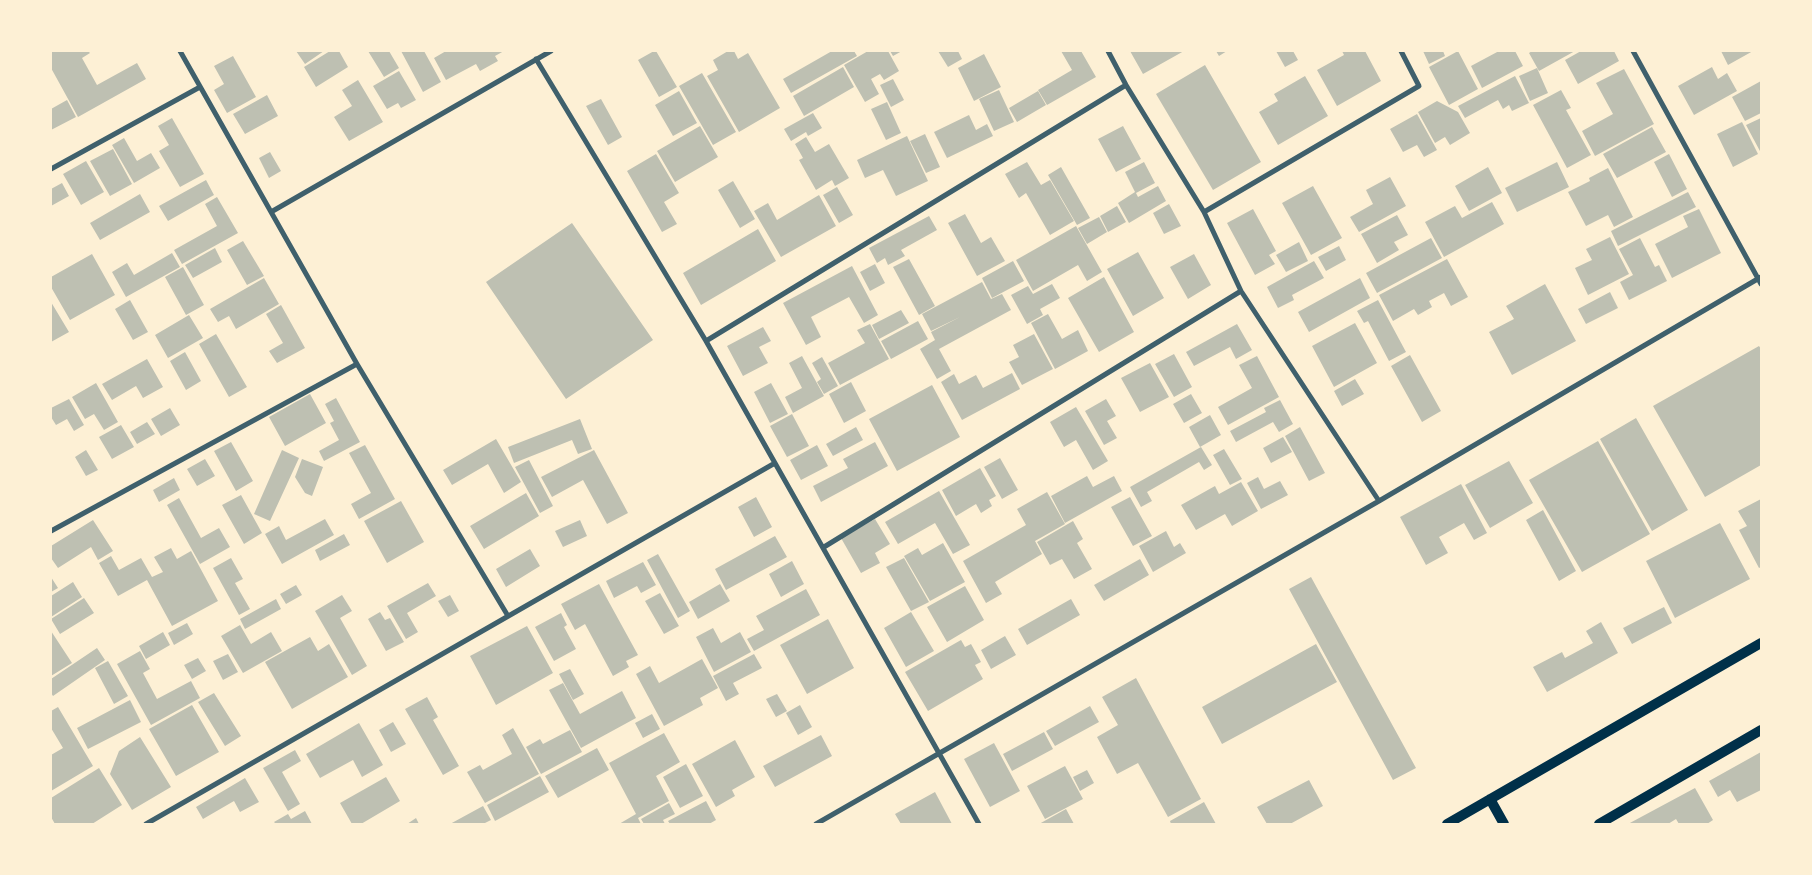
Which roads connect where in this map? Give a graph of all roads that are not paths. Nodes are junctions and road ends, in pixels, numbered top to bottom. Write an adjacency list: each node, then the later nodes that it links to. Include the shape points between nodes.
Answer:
1 (180, 51): 8 (street)
2 (551, 51): 6 (street)
3 (1108, 51): 7 (street)
4 (1401, 51): 11 (street, via 1418,86)
5 (1633, 51): 12 (street)
6 (536, 59): 10 (street); 14 (street)
7 (1126, 85): 11 (street); 14 (street)
8 (200, 87): 9 (street); 10 (street)
9 (51, 169)
10 (272, 212): 15 (street)
11 (1204, 212): 13 (street)
12 (1760, 280): 17 (street)
13 (1241, 291): 17 (street); 19 (street)
14 (706, 341): 16 (street)
15 (357, 364): 18 (street); 20 (street)
16 (775, 463): 19 (street); 20 (street)
17 (1379, 501): 23 (street)
18 (51, 531)
19 (824, 547): 23 (street)
20 (508, 616): 25 (street)
21 (1761, 644): 24 (main road)
22 (1761, 730): 30 (main road)
23 (939, 753): 26 (street); 27 (street)
24 (1490, 799): 28 (main road); 29 (main road)
25 (146, 824)
26 (816, 824)
27 (979, 824)
28 (1447, 824)
29 (1504, 824)
30 (1599, 824)

